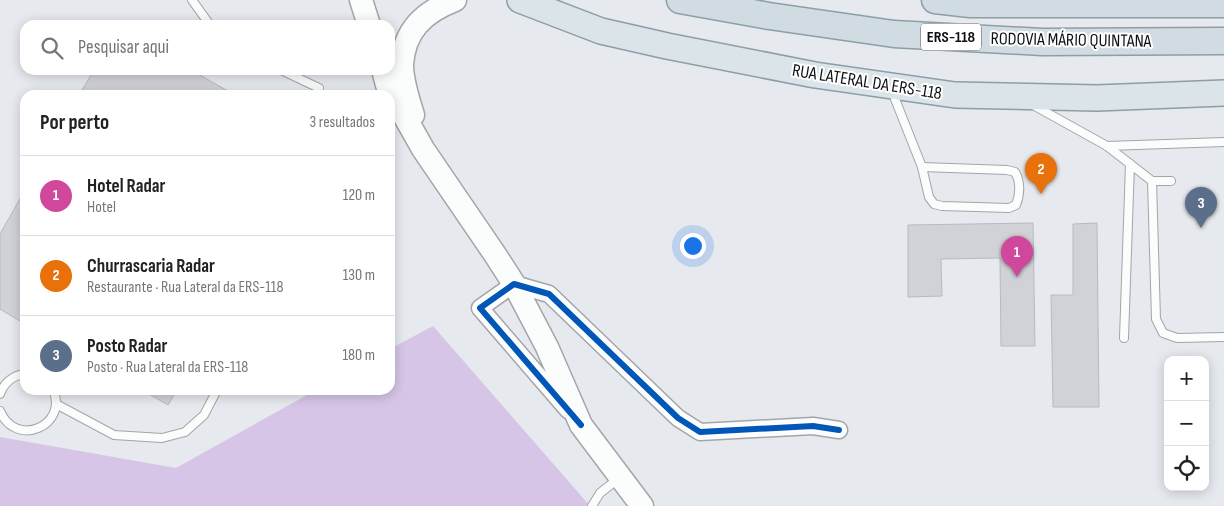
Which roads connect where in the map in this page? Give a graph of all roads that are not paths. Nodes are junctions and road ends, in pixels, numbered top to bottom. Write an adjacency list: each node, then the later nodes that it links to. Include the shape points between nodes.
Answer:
1 (192, 0): 8 (lane)
2 (361, 0): 9 (main road)
3 (455, 0): 21 (main road, via 433,9 418,22 408,40 402,66)
4 (520, 0): 13 (main road, RUA LATERAL DA ERS-118, via 600,31 815,75)
5 (680, 0): 10 (highway, RODOVIA MÁRIO QUINTANA / ERS-118, via 894,34 1042,42)
6 (935, 0): 7 (highway, RODOVIA MÁRIO QUINTANA / ERS-118, via 970,4)
7 (1224, 4)
8 (206, 20)
9 (367, 20)
10 (1224, 41)
11 (292, 75): 14 (lane)
12 (384, 75): 15 (main road)
13 (894, 87): 17 (main road, RUA LATERAL DA ERS-118, via 955,95); 23 (lane, via 895,99)
14 (319, 88)
15 (390, 90)
16 (1224, 92): 17 (main road, RUA LATERAL DA ERS-118, via 1097,98)
17 (1019, 97): 20 (lane)
18 (395, 98): 21 (main road)
19 (1224, 142): 20 (lane)
20 (1107, 146): 22 (lane)
21 (423, 149): 26 (main road)
22 (1130, 164): 24 (lane); 28 (lane)
23 (922, 168): 23 (lane, via 929,197 934,204 1009,208 1016,205 1019,179 1015,172)
24 (1152, 181): 25 (lane); 27 (lane, via 1156,319 1163,333 1177,338)
25 (1171, 181)
26 (514, 284): 35 (main road, via 547,347); 35 (street, via 480,308); 36 (street, via 549,294 678,418 700,432 813,426)
27 (1224, 337)
28 (1124, 338)
29 (20, 376): 30 (lane, via 5,384)
30 (0, 394)
31 (53, 395): 33 (lane)
32 (215, 395): 33 (lane, via 204,415 185,432 162,438 114,434)
33 (56, 404): 34 (lane, via 49,421 34,430 16,429)
34 (0, 411)
35 (581, 425): 37 (main road)
36 (839, 430)
37 (621, 477): 38 (lane, via 600,493); 39 (main road)
38 (592, 506)
39 (642, 506)

